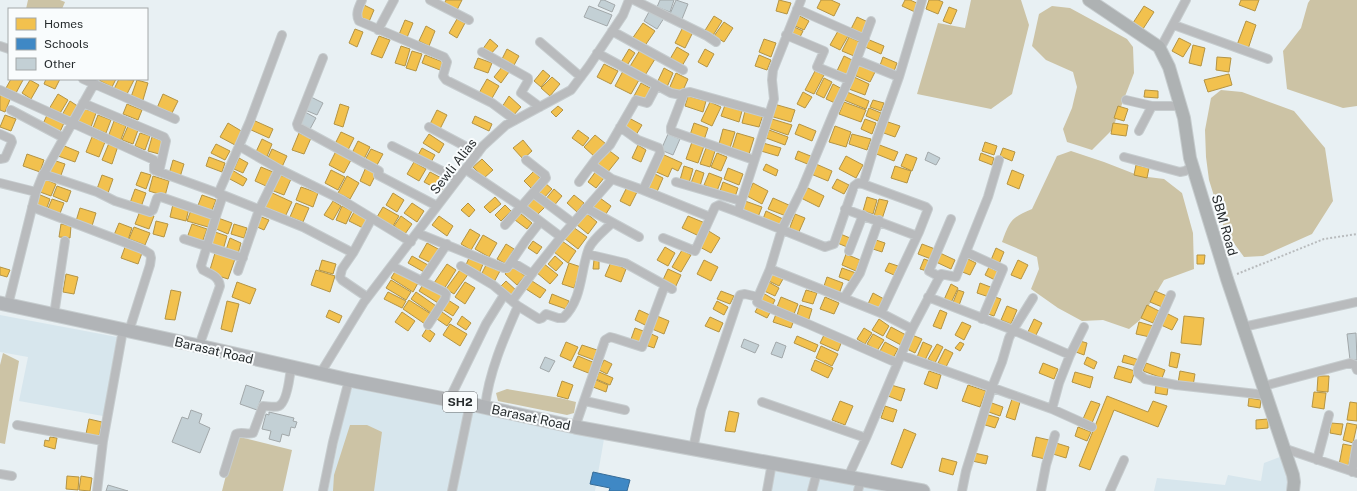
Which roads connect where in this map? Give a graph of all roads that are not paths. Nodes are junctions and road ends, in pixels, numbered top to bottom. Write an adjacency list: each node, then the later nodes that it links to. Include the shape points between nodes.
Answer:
1 (362, 0): 15 (street, via 357,18)
2 (394, 0): 15 (street)
3 (430, 0): 10 (street)
4 (629, 0): 16 (street, Sewli Alias)
5 (634, 0): 21 (street)
6 (800, 0): 11 (street)
7 (922, 0): 30 (street)
8 (1089, 0): 22 (street, SBM Road)
9 (1186, 0): 14 (street)
10 (443, 3): 12 (street)
11 (797, 9): 18 (street); 19 (street)
12 (469, 20)
13 (872, 21): 19 (street)
14 (1174, 25): 22 (street); 26 (street)
15 (378, 30): 45 (street, via 444,57 447,62 443,76 446,80 492,103)
16 (612, 31): 24 (street, Sewli Alias); 28 (street)
17 (282, 35): 52 (street)
18 (786, 35): 32 (street, via 824,51 817,67); 43 (street, via 772,75 774,99)
19 (864, 39): 27 (street)
20 (540, 42): 29 (street)
21 (716, 42)
22 (1160, 49): 40 (street, SBM Road, via 1169,67)
23 (482, 52): 41 (street, via 528,78 521,93)
24 (597, 53): 29 (street, Sewli Alias); 34 (street)
25 (323, 58): 77 (street, via 298,127 379,171 378,175)
26 (1268, 59)
27 (857, 60): 30 (street); 32 (street)
28 (683, 70)
29 (581, 77): 41 (street, Sewli Alias, via 571,90)
30 (899, 77): 71 (street)
31 (86, 80): 33 (street)
32 (849, 80): 94 (street)
33 (94, 84): 38 (street); 44 (street)
34 (657, 85): 36 (street, via 671,93); 48 (street, via 647,103 636,100)
35 (0, 90): 46 (street)
36 (684, 93): 43 (street, via 690,92); 58 (street, via 671,132)
37 (1126, 100): 39 (street)
38 (83, 103): 46 (street); 64 (street, via 166,139)
39 (1152, 106): 40 (street); 49 (street)
40 (1180, 106): 61 (street, SBM Road)
41 (540, 107): 45 (street, Sewli Alias)
42 (11, 110): 51 (street)
43 (769, 114): 58 (street)
44 (175, 119)
45 (515, 120): 54 (street, Sewli Alias, via 506,125)
46 (73, 122): 51 (street); 64 (street, via 154,160 154,170)
47 (429, 127): 54 (street)
48 (620, 127): 60 (street, via 610,145); 72 (street, via 638,140 660,148)
49 (1139, 132)
50 (0, 134): 56 (street, via 12,142 5,158)
51 (64, 138): 65 (street)
52 (239, 146): 62 (street); 75 (street)
53 (392, 146): 66 (street)
54 (478, 153): 63 (street, Sewli Alias)
55 (1124, 157): 61 (street, via 1180,172)
56 (0, 159)
57 (526, 160): 74 (street, via 546,176)
58 (754, 160): 76 (street)
59 (999, 160): 106 (street, via 988,197)
60 (592, 165): 67 (street); 68 (street)
61 (1193, 166): 135 (street, SBM Road)
62 (279, 169): 82 (street); 87 (street)
63 (465, 169): 66 (street, Sewli Alias); 78 (street)
64 (159, 172): 75 (street)
65 (43, 174): 73 (street); 85 (street, via 150,212 157,198 161,197)
66 (458, 179): 77 (street, Sewli Alias)
67 (612, 179): 72 (street); 80 (street)
68 (578, 182)
69 (676, 182): 76 (street)
70 (0, 183): 73 (street)
71 (863, 184): 81 (street, via 858,183 854,186); 96 (street, via 926,207 928,209)
72 (643, 190): 86 (street)
73 (36, 192): 79 (street)
74 (533, 193): 78 (street); 91 (street)
75 (221, 194): 82 (street); 85 (street)
76 (741, 201): 83 (street)
77 (437, 206): 95 (street, Sewli Alias)
78 (520, 206): 90 (street); 93 (street)
79 (32, 207): 128 (street); 138 (street, via 150,254 150,265)
80 (586, 208): 91 (street); 92 (street)
81 (845, 209): 84 (street); 94 (street, via 834,244 829,247)
82 (260, 210): 107 (street, via 303,226); 109 (street)
83 (738, 212): 86 (street, via 717,205); 94 (street)
84 (863, 215): 89 (street); 105 (street)
85 (216, 216): 104 (street)
86 (710, 217): 99 (street, via 695,251)
87 (372, 218): 102 (street); 107 (street)
88 (951, 218): 116 (street, via 929,271)
89 (879, 220): 96 (street); 125 (street, via 860,273)
90 (540, 222): 97 (street); 110 (street)
91 (573, 223): 97 (street)
92 (612, 223): 98 (street); 108 (street, via 592,243)
93 (505, 225)
94 (782, 229): 113 (street)
95 (417, 233): 102 (street, Sewli Alias); 103 (street)
96 (917, 236): 130 (street)
97 (561, 237): 115 (street)
98 (639, 238)
99 (663, 238)
100 (184, 239): 104 (street)
101 (65, 241): 131 (street)
102 (410, 242): 111 (street, Sewli Alias)
103 (447, 244): 110 (street, via 504,268 509,267); 117 (street)
104 (207, 247): 109 (street); 139 (street, via 202,269 216,277 220,286)
105 (849, 252)
106 (966, 252): 116 (street, via 956,277 941,274); 132 (street, via 1003,269)
107 (353, 253): 122 (street, via 342,269 340,277)
108 (588, 254): 118 (street, via 625,263); 129 (street, via 580,287 563,318 546,314 539,319)
109 (242, 258): 114 (street)
110 (512, 262): 115 (street)
111 (392, 266): 117 (street); 122 (street, Sewli Alias)
112 (461, 266): 120 (street, via 493,285)
113 (770, 269): 123 (street); 125 (street)
114 (238, 271)
115 (532, 274): 129 (street)
116 (940, 277): 124 (street)
117 (422, 280): 133 (street, via 446,294)
118 (665, 285): 119 (street); 150 (street, via 642,347 610,337 606,340)
119 (672, 289)
120 (504, 295): 129 (street); 149 (street, via 486,324)
121 (1171, 295): 148 (street, via 1138,373 1145,379 1176,385)
122 (367, 297): 145 (street, Sewli Alias)
123 (758, 297): 142 (street, via 757,302 760,304); 165 (street, via 745,294 739,297 702,410)
124 (928, 297): 132 (street); 136 (street)
125 (844, 298): 130 (street)
126 (1033, 298): 137 (street)
127 (1357, 302): 135 (street)
128 (4, 304): 131 (main road, Barasat Road / SH2)
129 (515, 304): 153 (street, via 487,392)
130 (881, 313): 136 (street)
131 (54, 315): 138 (main road, Barasat Road / SH2)
132 (982, 319): 137 (street)
133 (428, 325)
134 (1084, 327): 141 (street)
135 (1243, 327): 148 (street, SBM Road)
136 (912, 329): 140 (street)
137 (1013, 330): 141 (street); 147 (street)
138 (126, 331): 139 (main road, Barasat Road / SH2); 162 (street)
139 (199, 346): 143 (main road, Barasat Road / SH2)
140 (901, 355): 142 (street); 147 (street)
141 (1070, 355): 154 (street)
142 (897, 363): 161 (street)
143 (291, 367): 145 (main road, Barasat Road / SH2); 171 (street, via 288,389 281,404 278,407 262,407 253,434 236,434)
144 (1357, 370): 148 (street, via 1355,365 1350,363)
145 (320, 374): 146 (main road, Barasat Road / SH2)
146 (349, 380): 149 (main road, Barasat Road / SH2); 176 (street, via 332,442)
147 (992, 388): 154 (street); 181 (street)
148 (1265, 390): 164 (street, SBM Road)
149 (449, 400): 152 (main road, Barasat Road / SH2)
150 (585, 401): 155 (street); 158 (street)
151 (762, 402): 161 (street)
152 (470, 404): 153 (main road, Barasat Road / SH2); 177 (street)
153 (485, 407): 158 (main road, Barasat Road / SH2)
154 (1052, 409): 159 (street)
155 (624, 410)
156 (1329, 415): 167 (street)
157 (17, 425): 162 (street)
158 (575, 427): 165 (main road, Barasat Road / SH2)
159 (1092, 427)
160 (1055, 435): 182 (street)
161 (866, 438): 174 (street)
162 (103, 441): 175 (street)
163 (1357, 444): 170 (street)
164 (1283, 448): 167 (street); 184 (street, SBM Road, via 1293,475)
165 (693, 449): 168 (main road, Barasat Road / SH2)
166 (1124, 460): 183 (street)
167 (1317, 460): 170 (street)
168 (772, 463): 169 (main road, Barasat Road / SH2); 178 (street)
169 (817, 472): 174 (main road, Barasat Road / SH2); 179 (street)
170 (1354, 472)
171 (224, 473)
172 (0, 474): 173 (street)
173 (12, 476)
174 (856, 482): 180 (main road, Barasat Road / SH2)
175 (97, 491)
176 (323, 491)
177 (452, 491)
178 (767, 491)
179 (812, 491)
180 (923, 491)
181 (962, 491)
182 (1041, 491)
183 (1110, 491)
184 (1294, 491)

